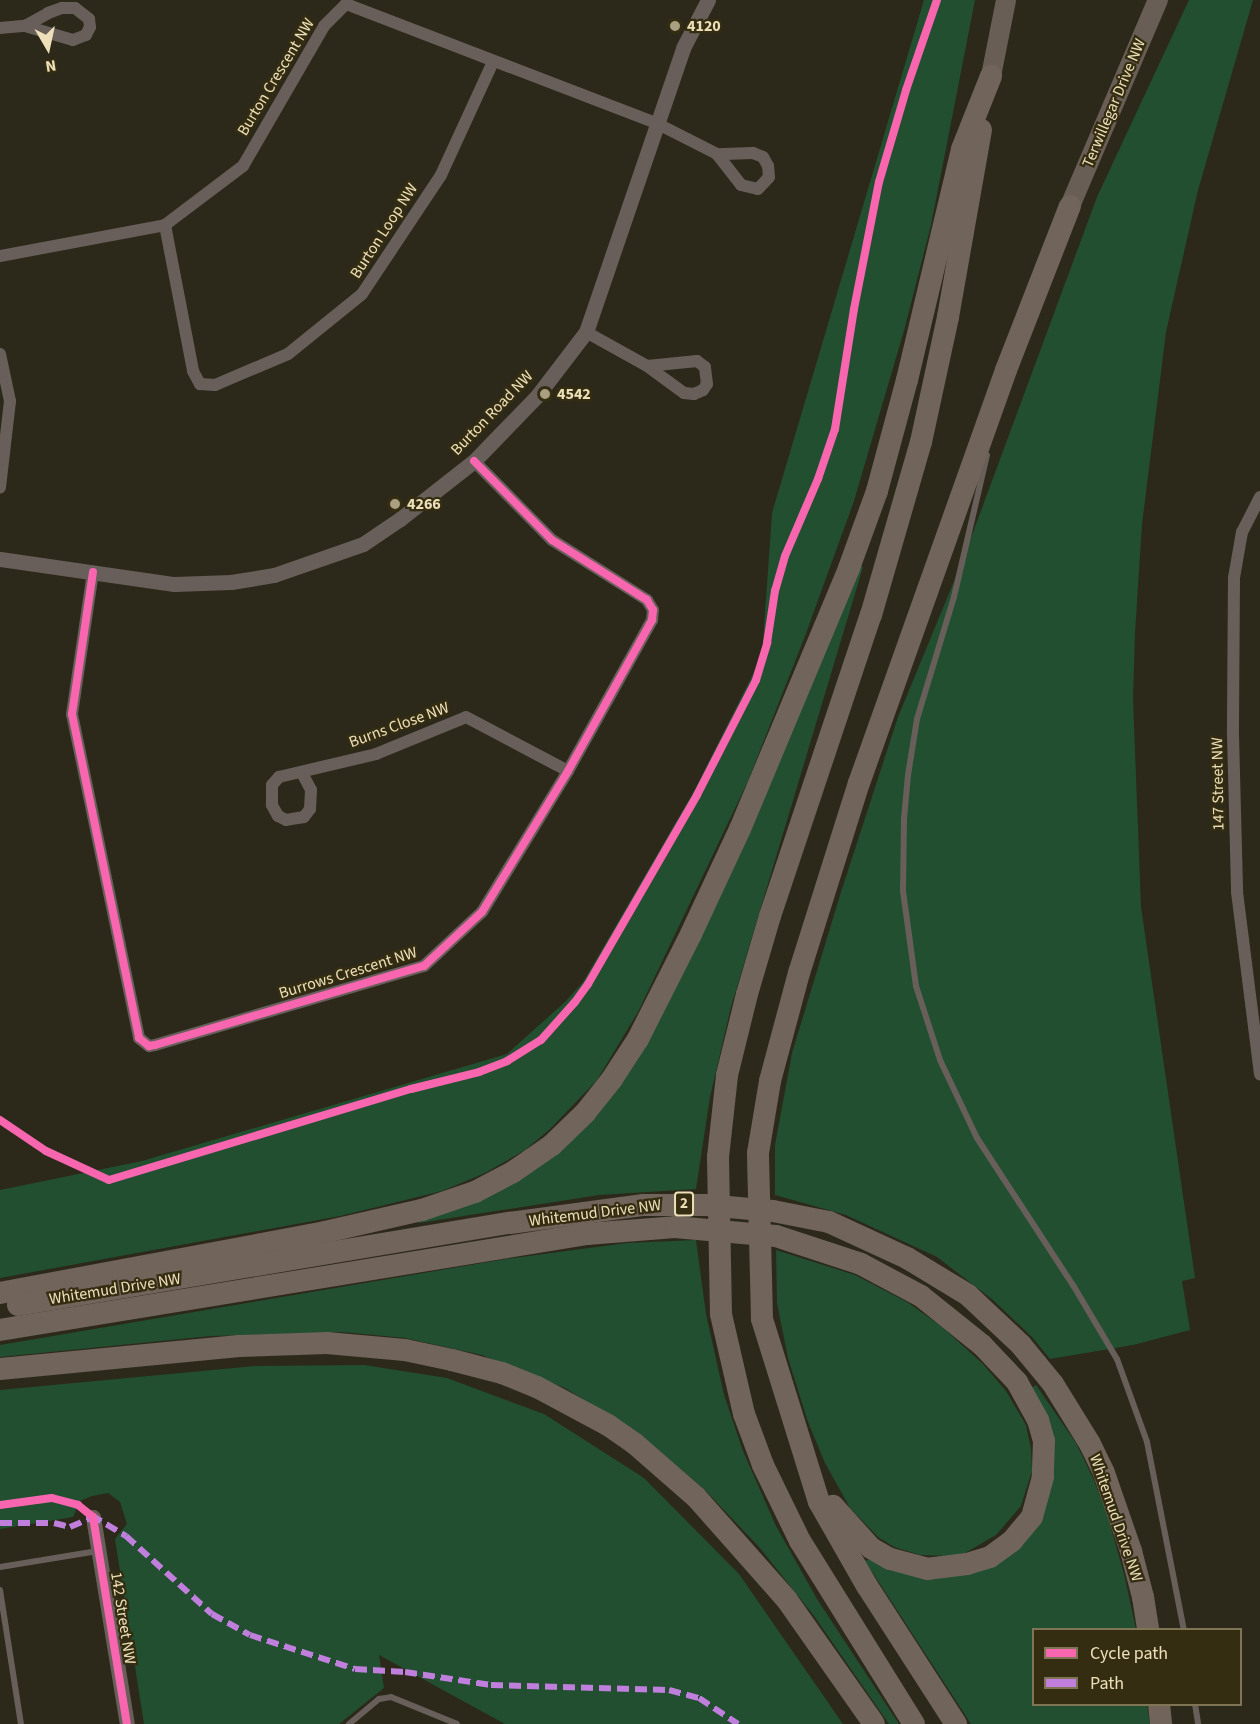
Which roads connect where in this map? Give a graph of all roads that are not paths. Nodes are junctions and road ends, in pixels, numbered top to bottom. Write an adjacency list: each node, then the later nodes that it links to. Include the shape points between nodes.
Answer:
1 (708, 0): 8 (street, Burton Road NW, via 683,48)
2 (1006, 0): 7 (main road)
3 (1158, 0): 10 (main road, Terwillegar Drive NW)
4 (25, 26): 4 (street, via 55,11 75,8 89,19 90,27 86,35 73,40); 5 (street)
5 (0, 28)
6 (493, 62): 8 (street, Burton Crescent NW); 11 (street, Burton Crescent NW, via 346,4 324,26 243,166); 11 (street, Burton Loop NW, via 441,175 362,294 288,354 215,385 200,384 193,371)
7 (991, 76): 27 (highway, via 962,149 907,380 877,491 849,568 740,829 691,934 638,1039 585,1113 552,1145 513,1172 475,1192 422,1210); 45 (highway, via 948,317 921,442 871,615 747,993 727,1075 718,1157 721,1314 744,1414 785,1513 821,1578)
8 (656, 123): 9 (street); 13 (street, Burton Road NW)
9 (717, 154)
10 (1070, 206): 16 (highway)
11 (165, 225): 12 (street, Burton Crescent NW)
12 (0, 256)
13 (586, 332): 15 (street); 19 (street, Burton Road NW, via 537,396)
14 (0, 354): 20 (street, via 10,401)
15 (647, 366)
16 (1006, 370): 17 (lane); 31 (highway, via 856,794 772,1070 758,1152 762,1319)
17 (990, 438)
18 (988, 450): 37 (lane, via 954,597 917,719 908,775 903,891 915,976 926,1022 961,1108 1117,1359 1147,1442)
19 (474, 460): 23 (street, Burton Road NW, via 363,543 274,575 231,582 174,584); 24 (street, Burrows Crescent NW, via 552,540 647,600 652,610 652,620)
20 (0, 487)
21 (1260, 497): 26 (street, 147 Street NW, via 1242,532 1236,562 1233,701 1238,892)
22 (0, 559): 23 (street, Burton Road NW)
23 (93, 572): 24 (street, Burrows Crescent NW, via 72,714 139,1038 148,1046 424,966 482,912)
24 (568, 771): 25 (street, Burns Close NW, via 466,717 376,754)
25 (302, 773)
26 (1260, 1075)
27 (0, 1293)
28 (0, 1308): 36 (highway, Whitemud Drive NW / 2, via 510,1223 644,1205 707,1204 829,1222 907,1258 968,1295 1021,1345 1053,1384 1104,1473 1131,1551)
29 (0, 1330): 31 (highway, via 587,1234 703,1228 776,1236 832,1252 921,1296 982,1345 1017,1382 1038,1420 1044,1441 1043,1478 1032,1517 990,1557 948,1568 906,1565 871,1548 842,1518)
30 (0, 1369): 44 (highway, via 239,1346 327,1343 405,1350 502,1373 537,1387 608,1425 696,1497 787,1600)
31 (807, 1464): 46 (highway, via 819,1502 848,1555)
32 (93, 1516): 33 (street, 142 Street NW)
33 (99, 1551): 34 (lane); 41 (street, 142 Street NW)
34 (0, 1567)
35 (0, 1590): 40 (lane)
36 (1148, 1628)
37 (1184, 1628)
38 (1159, 1706): 47 (highway)
39 (1195, 1706): 48 (lane)
40 (21, 1724)
41 (127, 1724)
42 (350, 1724): 43 (lane, via 379,1699 391,1697)
43 (457, 1724)
44 (874, 1724)
45 (914, 1724)
46 (956, 1724)
47 (1161, 1724)
48 (1198, 1724)

